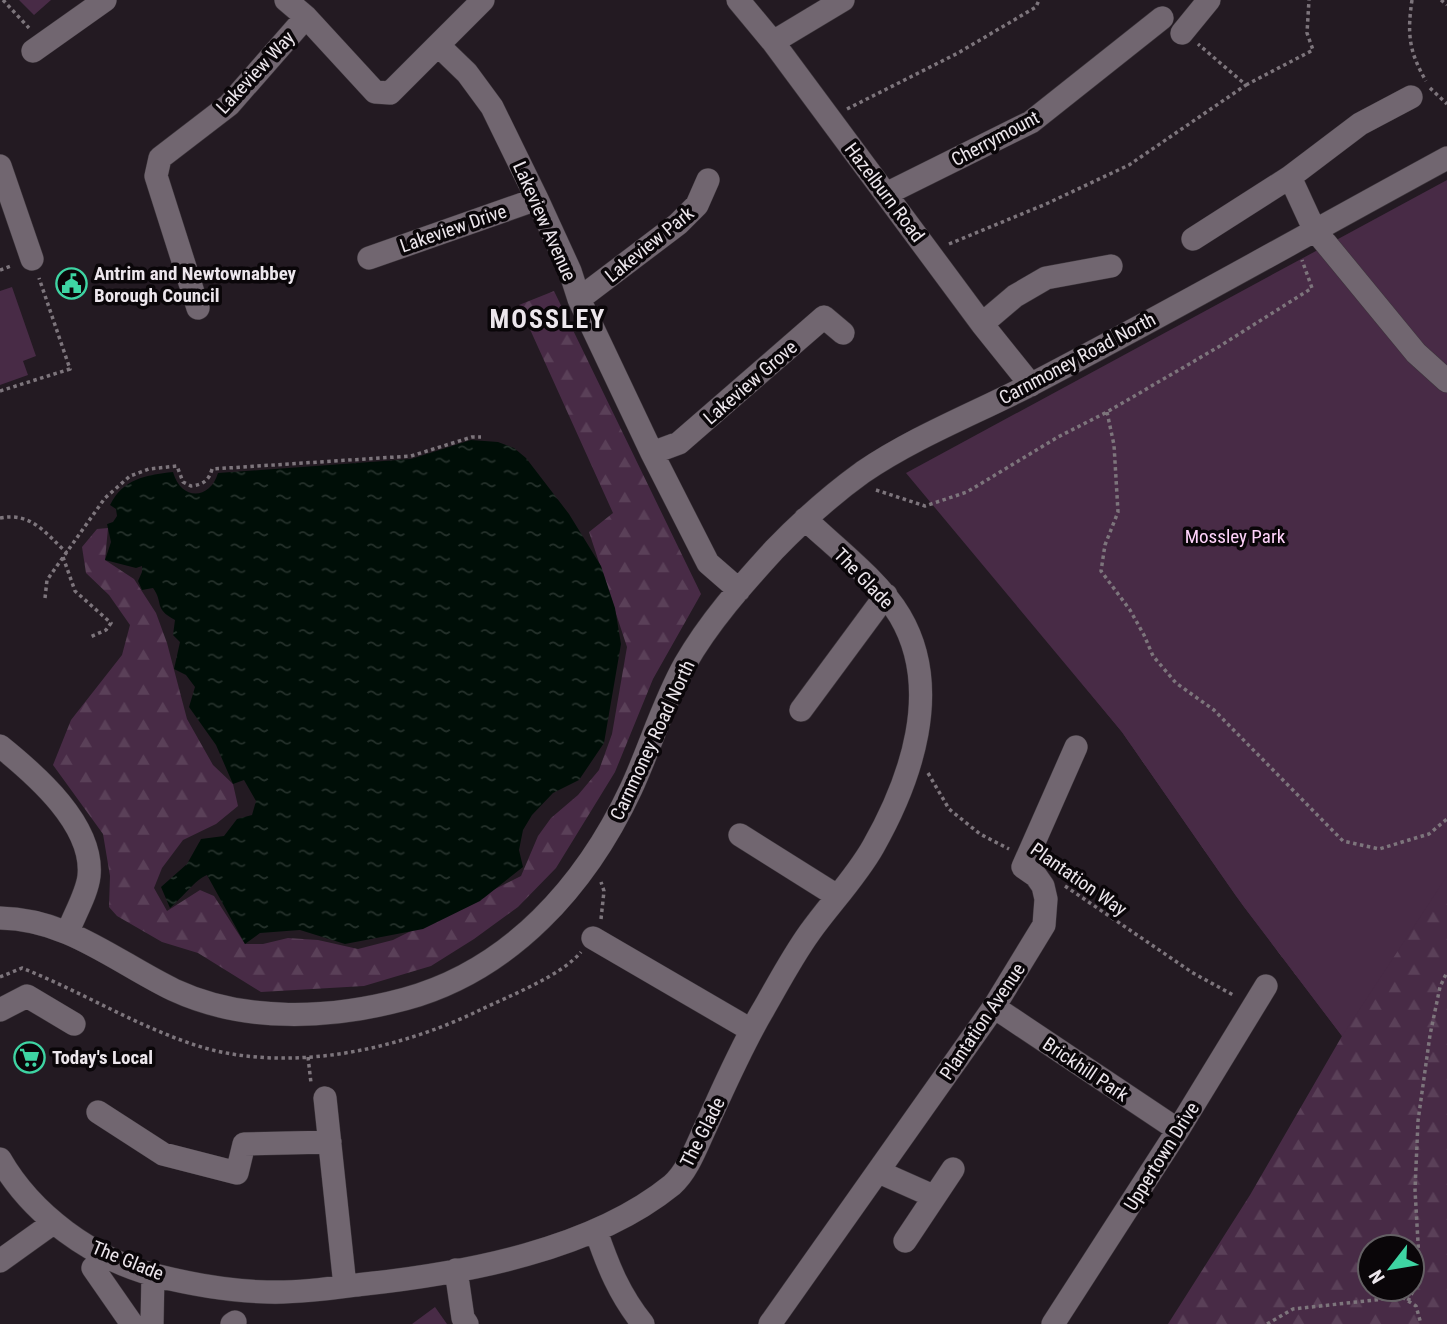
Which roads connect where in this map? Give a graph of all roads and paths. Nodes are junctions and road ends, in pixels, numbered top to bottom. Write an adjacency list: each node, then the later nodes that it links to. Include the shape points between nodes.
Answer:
1 (3, 0): 18 (path)
2 (105, 0): 18 (street)
3 (286, 0): 13 (street)
4 (483, 0): 17 (street)
5 (738, 0): 16 (street, Hazelburn Road)
6 (843, 0): 16 (street)
7 (1038, 0): 22 (path, via 1036,7 958,53)
8 (1209, 0): 15 (street)
9 (1309, 0): 19 (path, via 1307,33 1312,50)
10 (1412, 0): 21 (path, via 1408,36 1414,61 1429,87)
11 (1441, 0): 12 (path)
12 (1447, 5)
13 (306, 17): 17 (street, via 375,92 390,93); 37 (street, Lakeview Way, via 229,105 160,158 156,176)
14 (1162, 19): 27 (street, Cherrymount, via 1031,122)
15 (1182, 33): 19 (path)
16 (773, 42): 22 (street, Hazelburn Road)
17 (438, 45): 28 (street, Lakeview Avenue, via 492,107)
18 (38, 47)
19 (1246, 85): 31 (path, via 1129,165)
20 (1411, 97): 25 (street, via 1360,124)
21 (1447, 104)
22 (829, 118): 27 (street, Hazelburn Road)
23 (1447, 158): 29 (street, Carnmoney Road North)
24 (0, 166): 33 (street)
25 (1290, 177): 29 (street); 30 (street)
26 (708, 180): 36 (street, Lakeview Park, via 697,205 678,224)
27 (886, 194): 31 (street, Hazelburn Road)
28 (537, 199): 32 (street, Lakeview Drive); 36 (street, Lakeview Avenue)
29 (1304, 234): 40 (street); 41 (street, Carnmoney Road North); 43 (path, via 1312,288)
30 (1193, 239)
31 (929, 252): 38 (street, Hazelburn Road)
32 (369, 258)
33 (32, 259): 35 (path); 42 (path, via 69,369)
34 (1111, 266): 38 (street, via 1046,278)
35 (0, 270)
36 (579, 299): 45 (street, Lakeview Avenue)
37 (198, 308)
38 (982, 324): 41 (street, Hazelburn Road)
39 (843, 333): 45 (street, Lakeview Grove, via 824,317 679,443)
40 (1447, 381)
41 (1031, 384): 48 (street, Carnmoney Road North, via 867,470)
42 (0, 391)
43 (1107, 412): 46 (path, via 967,492 925,506); 58 (path, via 1118,512 1101,571 1130,610 1153,656 1176,683 1214,710 1343,841 1379,849 1429,834)
44 (481, 437): 49 (path, via 411,456 212,469 206,481 191,486 183,482 177,466 149,469 130,476 105,498)
45 (652, 453): 50 (street, Lakeview Avenue, via 708,563)
46 (876, 490)
47 (0, 518): 49 (path, via 14,516 34,522)
48 (805, 519): 50 (street, Carnmoney Road North); 51 (street, The Glade)
49 (65, 555): 52 (path, via 47,580); 53 (path, via 75,591 111,623)
50 (738, 590): 64 (street, Carnmoney Road North, via 684,666 632,786 590,861 542,920 513,945 442,986 405,999 320,1014 281,1014 210,1004)
51 (886, 595): 54 (street); 57 (street, The Glade, via 918,661)
52 (45, 598)
53 (90, 637)
54 (801, 710)
55 (0, 746): 64 (street, via 61,804 89,855 89,879)
56 (1076, 747): 60 (street)
57 (915, 750): 60 (path, Plantation Way, via 949,809); 62 (street, The Glade, via 872,849)
58 (1447, 819)
59 (740, 835): 62 (street)
60 (1025, 863): 68 (street, Plantation Avenue, via 1043,886 1044,925)
61 (1059, 881): 69 (path, Plantation Way, via 1193,973)
62 (837, 896): 72 (street, The Glade)
63 (0, 918): 64 (street, Carnmoney Road North, via 42,923)
64 (68, 932)
65 (593, 937): 72 (street)
66 (1447, 972): 83 (path, via 1430,1034 1418,1121)
67 (1266, 986): 69 (street, Uppertown Drive)
68 (994, 1007): 75 (street, Brickhill Park); 79 (street, Plantation Avenue)
69 (1253, 1007): 75 (street, Uppertown Drive)
70 (0, 1010): 71 (street, via 27,996)
71 (75, 1024)
72 (751, 1030): 82 (street, The Glade, via 676,1181 643,1206)
73 (325, 1098): 76 (street)
74 (98, 1112): 76 (street, via 163,1154 237,1172 244,1144)
75 (1178, 1130): 97 (street, Uppertown Drive)
76 (330, 1142): 89 (street)
77 (0, 1159): 81 (street, The Glade)
78 (953, 1169): 80 (street)
79 (879, 1172): 80 (street); 96 (street, Plantation Avenue)
80 (933, 1196): 84 (street)
81 (50, 1220): 85 (street, via 46,1228); 88 (street, The Glade, via 98,1251)
82 (596, 1231): 87 (street, The Glade); 95 (street, via 625,1303)
83 (1417, 1233)
84 (905, 1241)
85 (0, 1261)
86 (93, 1268): 92 (street)
87 (456, 1270): 89 (street, The Glade); 94 (street)
88 (153, 1274): 89 (street, The Glade, via 266,1292); 93 (street)
89 (345, 1286)
90 (1356, 1302): 98 (path, via 1293,1308)
91 (1411, 1303): 99 (path)
92 (132, 1324)
93 (152, 1324)
94 (467, 1324)
95 (643, 1324)
96 (770, 1324)
97 (1053, 1324)
98 (1267, 1324)
99 (1421, 1324)

